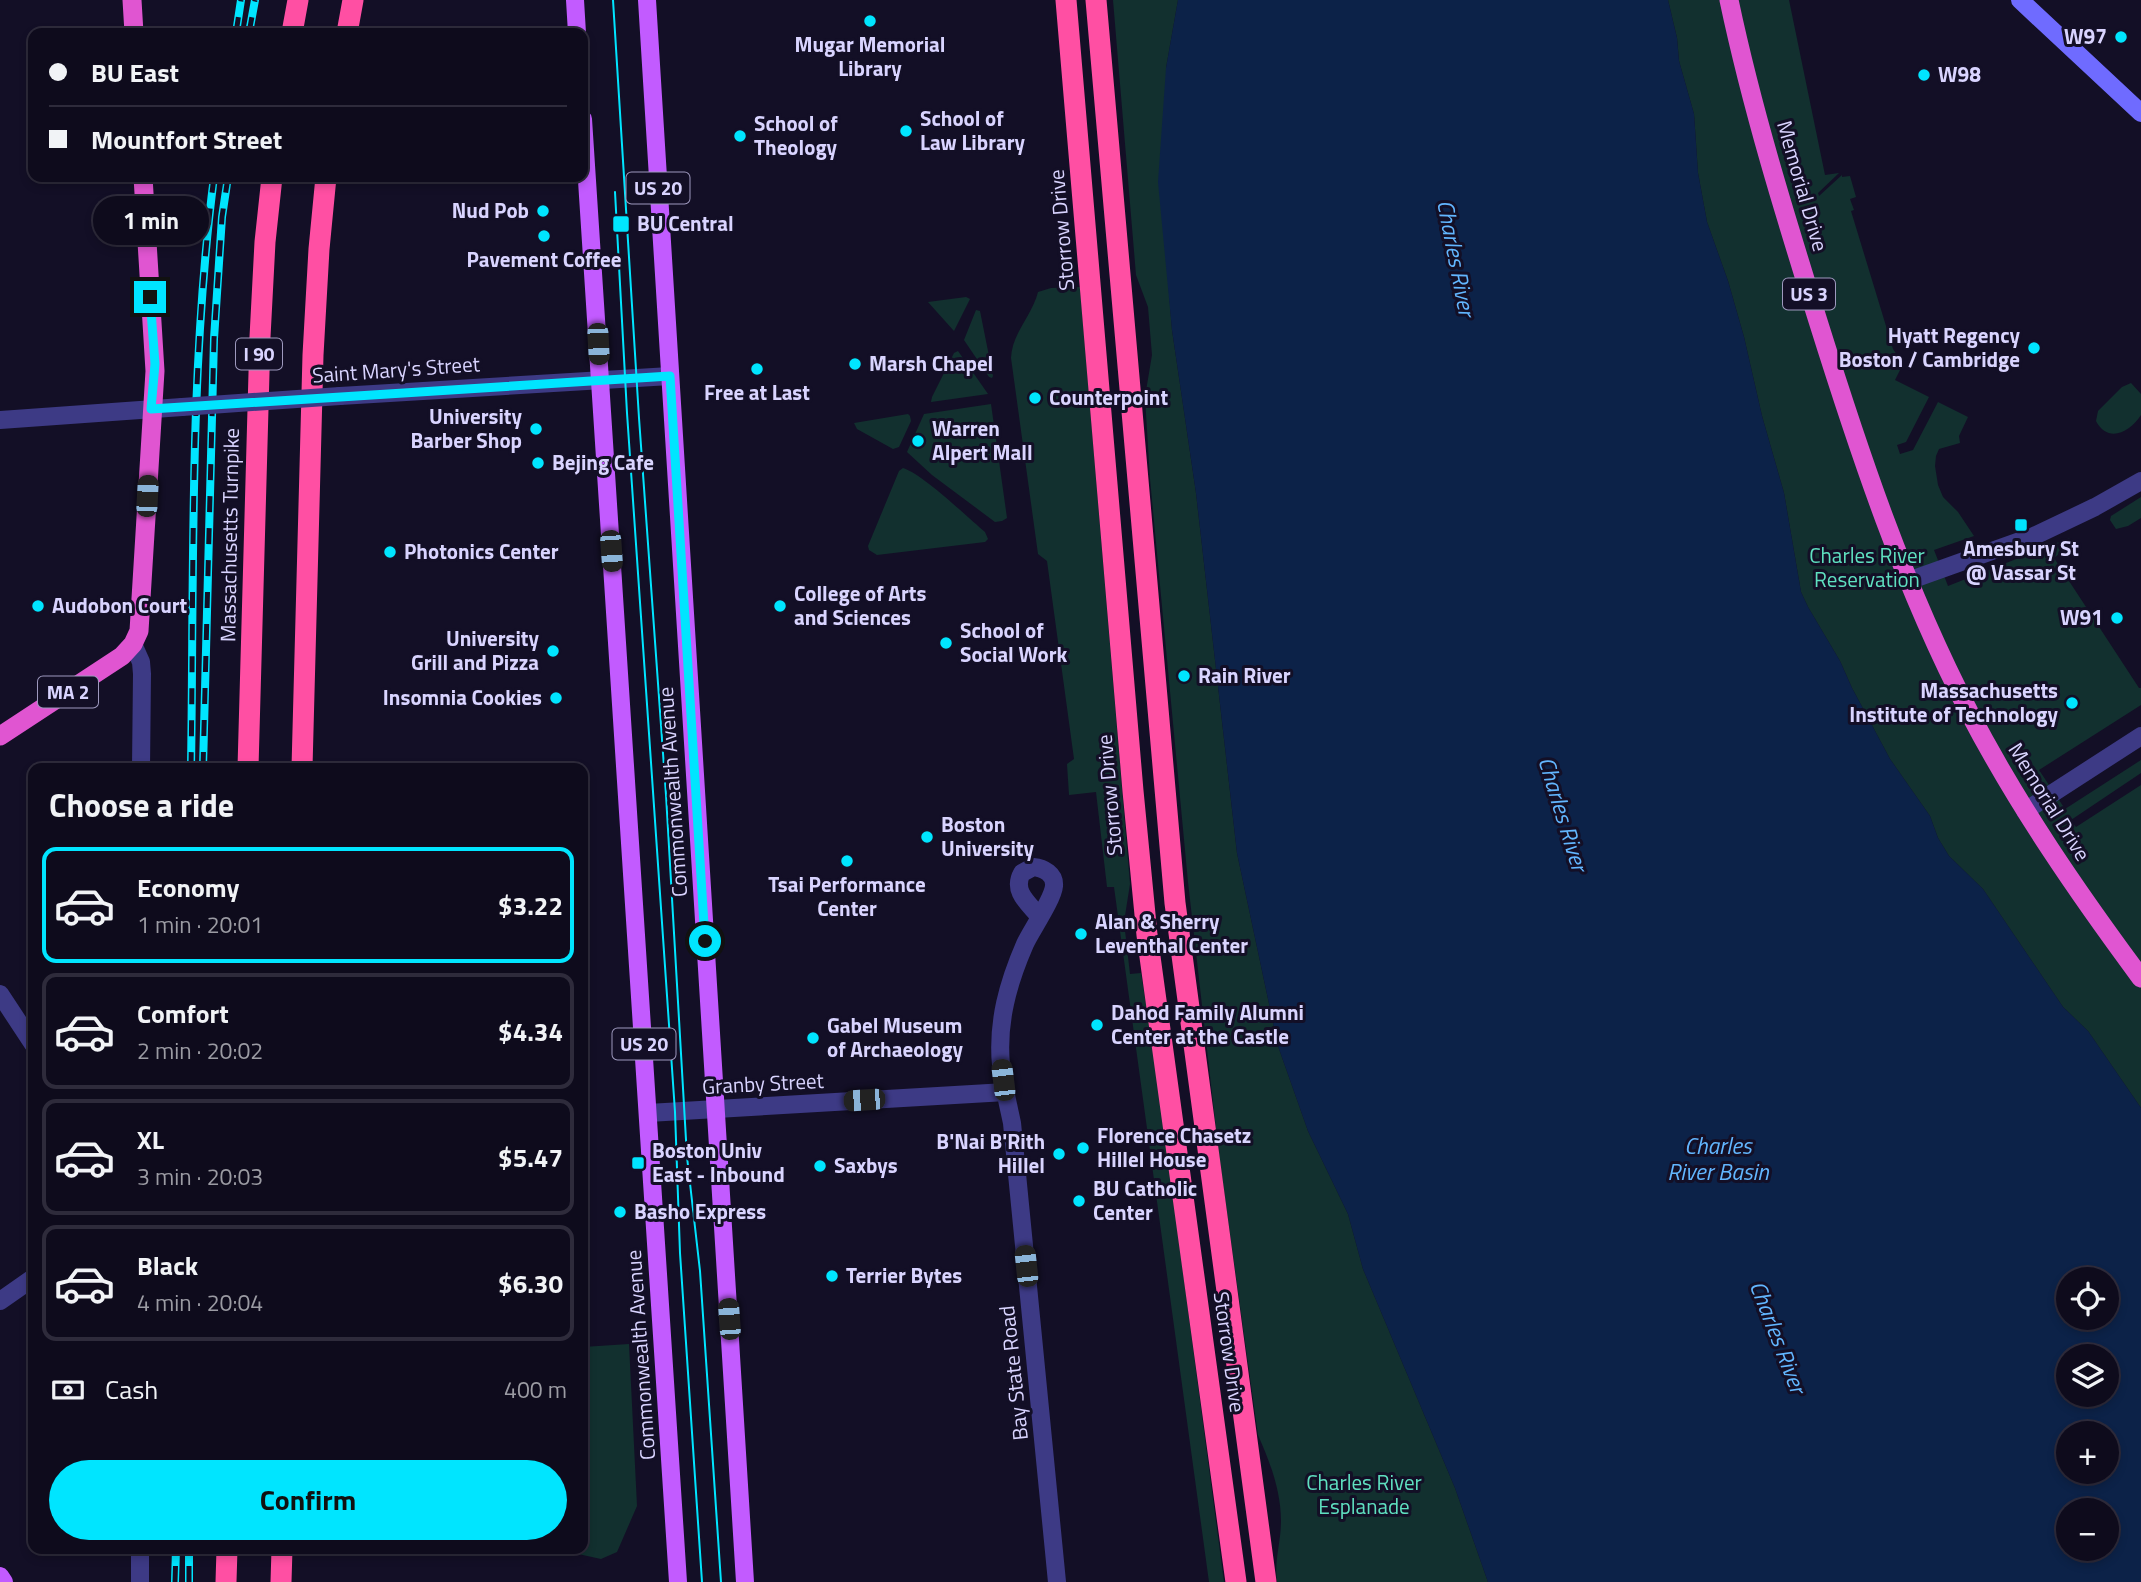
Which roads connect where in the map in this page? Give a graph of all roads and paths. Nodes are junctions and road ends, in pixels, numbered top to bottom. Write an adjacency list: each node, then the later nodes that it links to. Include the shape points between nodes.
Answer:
1 (132, 0): 10 (highway)
2 (298, 0): 11 (highway)
3 (353, 0): 12 (highway)
4 (575, 0): 13 (main road)
5 (647, 0): 19 (main road, Commonwealth Avenue / US 20)
6 (1064, 0): 52 (highway, Storrow Drive, via 1147,935)
7 (1096, 0): 53 (highway, Storrow Drive, via 1175,903)
8 (1729, 0): 24 (highway, Memorial Drive / US 3, via 1816,315)
9 (2020, 0): 14 (main road)
10 (134, 28)
11 (293, 28)
12 (347, 28)
13 (577, 28)
14 (2141, 113)
15 (143, 182): 21 (highway, via 155,364)
16 (271, 182): 29 (highway, Massachusetts Turnpike / I 90, via 260,337)
17 (326, 182): 30 (highway, I 90, via 311,396)
18 (587, 182): 20 (main road, Commonwealth Avenue / US 20)
19 (670, 376): 20 (street, Saint Mary's Street); 37 (main road, Commonwealth Avenue / US 20)
20 (600, 380): 21 (street, Saint Mary's Street, bridge); 38 (main road, Commonwealth Avenue / US 20)
21 (151, 409): 22 (street, Saint Mary's Street); 25 (highway, via 140,625)
22 (0, 420)
23 (2141, 481): 24 (street, via 2034,536)
24 (1908, 581): 31 (highway, Memorial Drive / US 3, via 1968,711)
25 (133, 644): 26 (highway, MA 2); 28 (street, via 142,674)
26 (0, 736)
27 (2141, 736): 31 (street)
28 (141, 763)
29 (248, 763)
30 (302, 763)
31 (2025, 811): 33 (highway, Memorial Drive / US 3)
32 (1039, 916): 36 (street, Bay State Road, via 1004,1003 1000,1044)
33 (2141, 978)
34 (0, 994): 35 (street)
35 (28, 1036)
36 (1006, 1092): 37 (street, Granby Street); 51 (street, Bay State Road)
37 (715, 1110): 38 (street, Granby Street); 50 (main road, Commonwealth Avenue / US 20)
38 (648, 1113): 49 (main road, Commonwealth Avenue / US 20)
39 (28, 1281): 40 (street)
40 (0, 1301)
41 (140, 1554): 46 (street)
42 (227, 1554): 47 (highway)
43 (282, 1554): 48 (highway)
44 (0, 1576): 45 (main road)
45 (4, 1582)
46 (140, 1582)
47 (226, 1582)
48 (281, 1582)
49 (678, 1582)
50 (746, 1582)
51 (1057, 1582)
52 (1236, 1582)
53 (1266, 1582)

